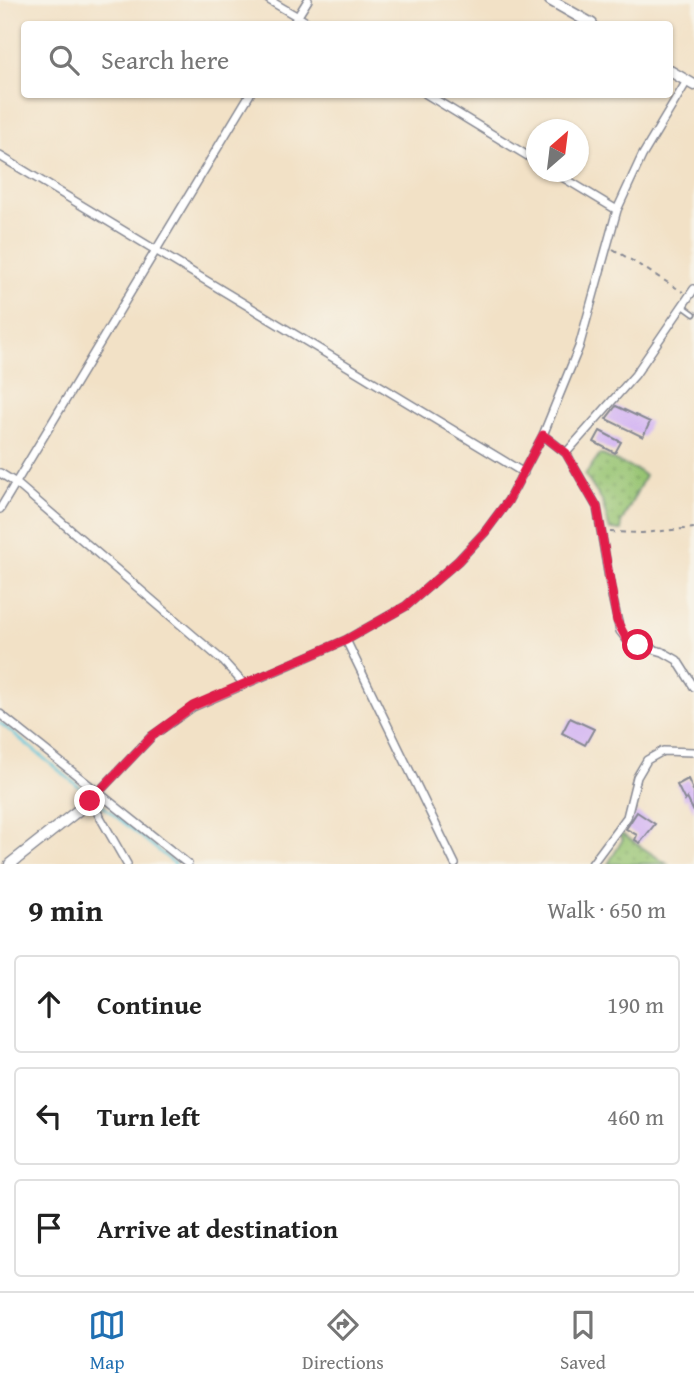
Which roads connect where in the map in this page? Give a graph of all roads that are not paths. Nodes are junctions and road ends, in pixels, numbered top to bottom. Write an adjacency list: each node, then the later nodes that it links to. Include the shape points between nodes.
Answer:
1 (269, 0): 4 (street)
2 (308, 0): 4 (street)
3 (550, 0): 5 (street)
4 (295, 21)
5 (587, 21)
6 (673, 73): 7 (street)
7 (690, 83): 13 (street, via 642,156)
8 (248, 98): 14 (street)
9 (433, 98): 10 (street)
10 (526, 154)
11 (0, 156): 14 (street)
12 (571, 182): 13 (street)
13 (617, 210): 18 (street, via 579,347)
14 (155, 249): 21 (street); 22 (street)
15 (692, 293): 16 (street)
16 (683, 306): 17 (lane); 19 (street, via 635,375)
17 (694, 314)
18 (543, 435): 19 (street); 21 (street)
19 (566, 453): 26 (street, via 597,507 620,631 627,640 677,660)
20 (0, 473): 22 (street)
21 (524, 473): 24 (street, via 485,532 458,561 406,606)
22 (16, 483): 23 (street); 25 (street)
23 (0, 509)
24 (346, 640): 25 (street); 33 (street)
25 (244, 684): 29 (street, via 193,706 152,736)
26 (694, 687)
27 (0, 714): 29 (street)
28 (694, 752): 34 (street, via 663,751 647,760 637,777 627,817)
29 (93, 797): 30 (street); 31 (street); 32 (street)
30 (10, 864)
31 (127, 864)
32 (188, 864)
33 (455, 864)
34 (592, 864)

